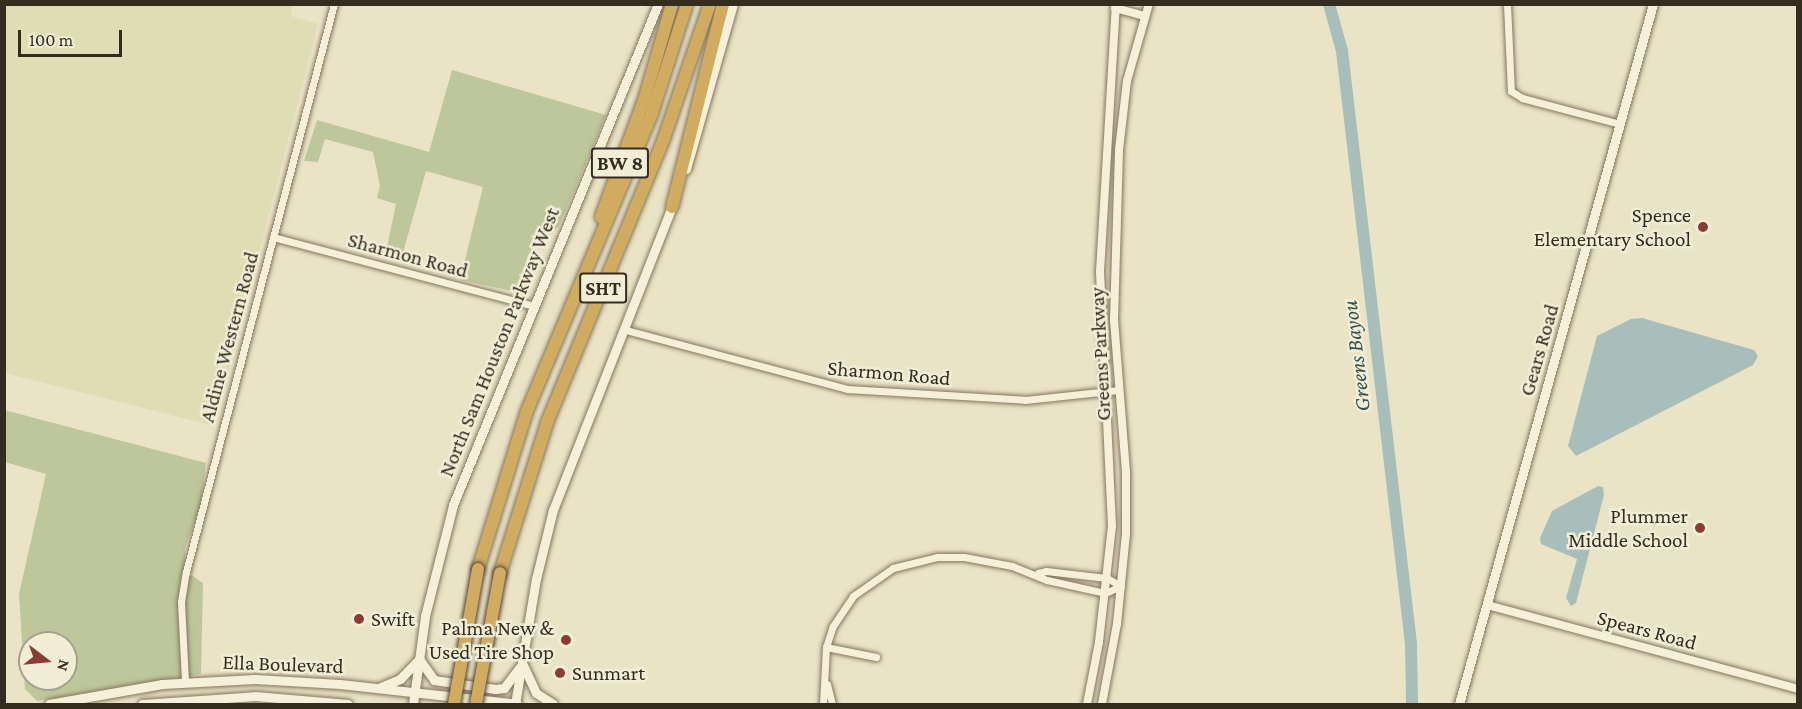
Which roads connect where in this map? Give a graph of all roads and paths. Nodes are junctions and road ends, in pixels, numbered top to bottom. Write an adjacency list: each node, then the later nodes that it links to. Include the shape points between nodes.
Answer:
1 (333, 4): 15 (street, Aldine Western Road)
2 (658, 4): 16 (main road, North Sam Houston Parkway West)
3 (672, 4): 17 (highway, BW 8, via 644,100)
4 (687, 4): 17 (highway, SHT, via 652,113)
5 (710, 4): 44 (highway, SHT, bridge, via 664,138 548,420 500,573)
6 (723, 4): 14 (highway)
7 (734, 4): 14 (main road, BW 8, via 693,152)
8 (1149, 4): 12 (street, Greens Parkway)
9 (1507, 4): 13 (street, via 1511,91 1522,98)
10 (1653, 4): 13 (main road, Gears Road)
11 (1116, 6): 12 (street); 20 (street, Greens Parkway, via 1101,220)
12 (1144, 16): 19 (street, Greens Parkway, via 1125,92 1119,150 1114,272)
13 (1620, 124): 27 (main road, Gears Road)
14 (672, 207): 18 (main road, BW 8)
15 (273, 237): 16 (street, Sharmon Road); 33 (street, Aldine Western Road, via 186,572 181,602)
16 (534, 306): 30 (main road, North Sam Houston Parkway West, via 453,505 435,565)
17 (567, 320): 43 (highway, BW 8, bridge, via 511,455 478,569)
18 (626, 330): 20 (street, Sharmon Road, via 847,389 1025,400); 31 (main road, BW 8, via 576,444 554,510)
19 (1118, 390): 20 (street, Sharmon Road); 21 (street, Greens Parkway)
20 (1105, 392): 22 (street, Greens Parkway)
21 (1126, 494): 22 (street); 25 (street, Greens Parkway)
22 (1112, 495): 24 (street, Greens Parkway)
23 (1038, 573): 24 (street); 26 (street, via 1047,580); 28 (street, via 964,557 938,556 893,568 853,596 833,626)
24 (1107, 578): 25 (street); 26 (street, Greens Parkway)
25 (1121, 586): 26 (street); 49 (street, Greens Parkway)
26 (1106, 593): 48 (street, Greens Parkway)
27 (1487, 605): 35 (street, Spears Road); 50 (main road, Gears Road)
28 (826, 647): 29 (street); 32 (street)
29 (876, 657)
30 (419, 659): 31 (main road, via 434,680 495,689 512,681); 34 (main road, via 400,679); 36 (main road, North Sam Houston Parkway West)
31 (522, 663): 38 (main road, BW 8); 45 (main road, via 536,693)
32 (825, 679): 46 (street); 47 (street)
33 (185, 681): 34 (main road, Ella Boulevard, via 255,679); 37 (main road); 39 (main road, Ella Boulevard)
34 (378, 688): 36 (main road, Ella Boulevard)
35 (1797, 689)
36 (414, 693): 38 (main road, Ella Boulevard); 42 (main road, North Sam Houston Parkway West)
37 (186, 699): 40 (main road, Ella Boulevard); 41 (main road, Ella Boulevard, via 255,696)
38 (516, 704)
39 (49, 705)
40 (142, 705)
41 (348, 705)
42 (413, 705)
43 (454, 705)
44 (476, 705)
45 (553, 705)
46 (823, 705)
47 (832, 705)
48 (1087, 705)
49 (1102, 705)
50 (1459, 705)

